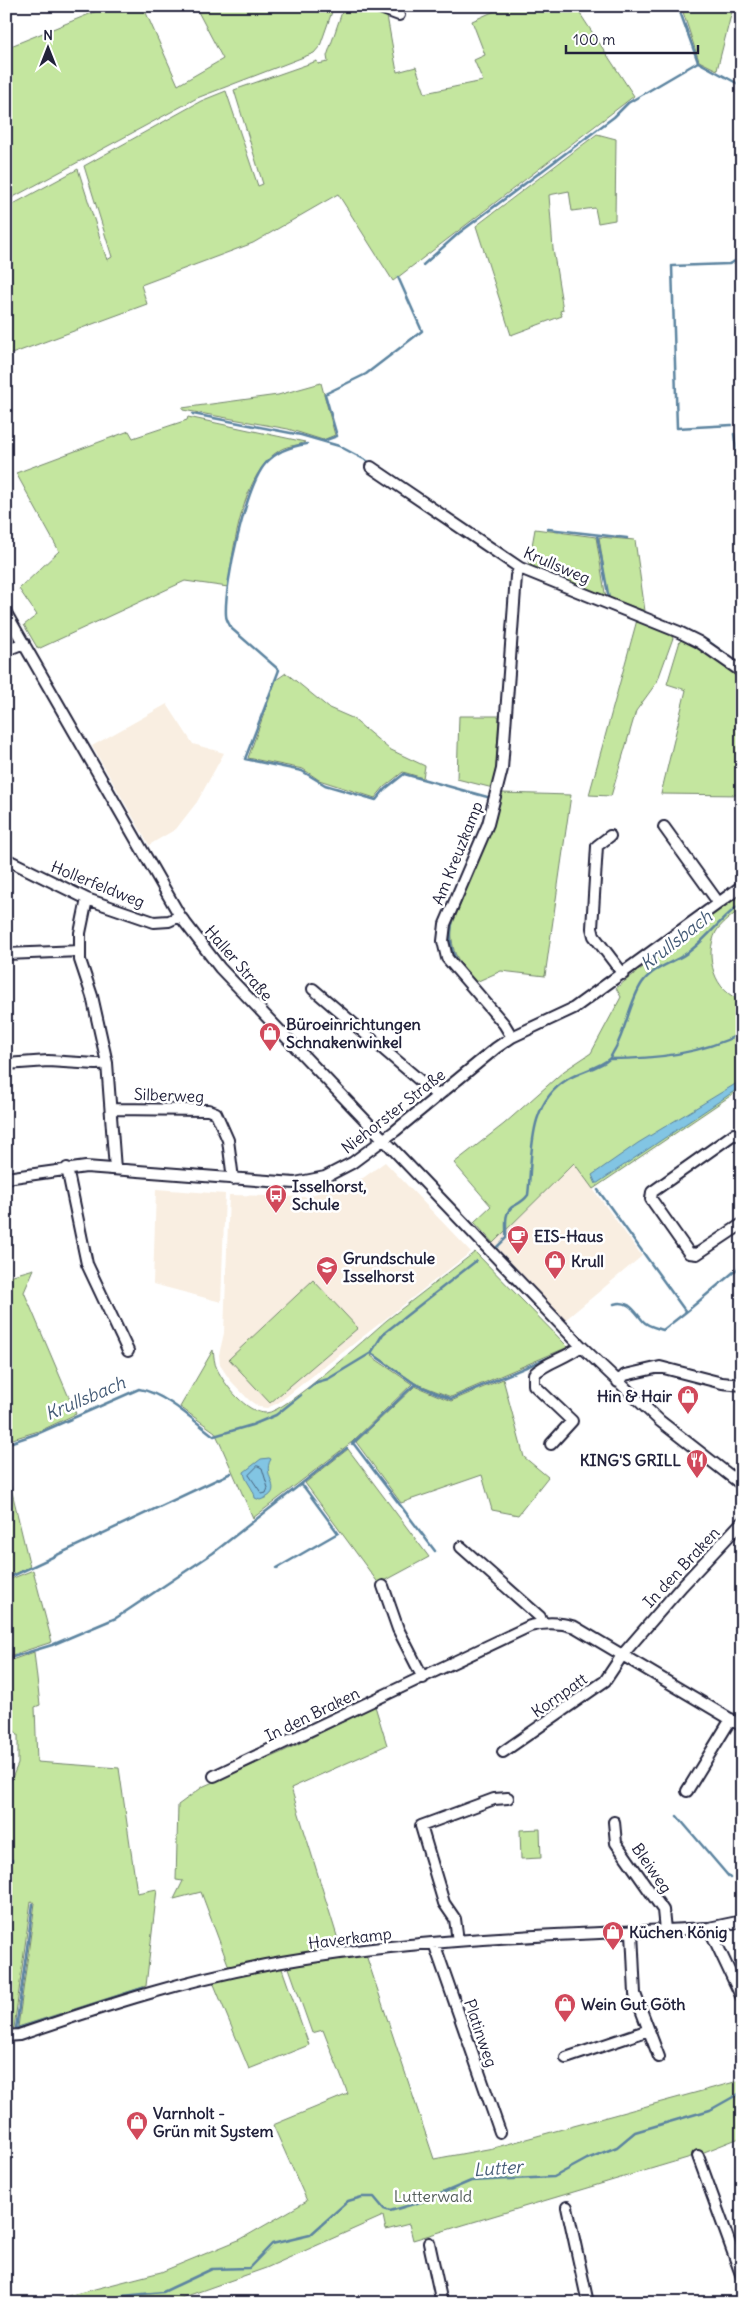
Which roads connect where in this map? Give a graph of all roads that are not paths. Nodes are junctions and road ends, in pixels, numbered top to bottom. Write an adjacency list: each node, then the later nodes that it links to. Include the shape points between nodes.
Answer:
1 (375, 6): 2 (street)
2 (399, 15)
3 (371, 467): 4 (street, Krullsweg)
4 (520, 568): 8 (street, Krullsweg, via 679,632); 20 (street, Am Kreuzkamp, via 516,576 502,769 486,830 445,924 443,940 447,958)
5 (6, 613): 6 (street, Haller Straße)
6 (24, 643): 7 (street); 15 (street, Haller Straße)
7 (6, 650)
8 (742, 672)
9 (664, 827): 14 (street)
10 (610, 836): 18 (street, via 597,846 592,928 594,936)
11 (6, 859): 13 (street, Hollerfeldweg)
12 (742, 886): 14 (street, Niehorster Straße)
13 (87, 899): 15 (street, Hollerfeldweg, via 154,922); 16 (street, Silberweg)
14 (718, 902): 18 (street, Niehorster Straße)
15 (180, 916): 26 (street, Haller Straße, via 220,968)
16 (80, 951): 17 (street); 21 (street, Silberweg)
17 (6, 954)
18 (623, 974): 20 (street, Niehorster Straße, via 574,1008)
19 (312, 989): 23 (street)
20 (512, 1037): 23 (street, Niehorster Straße)
21 (106, 1062): 22 (street); 24 (street, Silberweg)
22 (6, 1064)
23 (438, 1096): 26 (street, Niehorster Straße)
24 (111, 1109): 28 (street, Silberweg); 30 (street, Silberweg, via 208,1110 216,1113 228,1140)
25 (742, 1136): 31 (street, via 734,1134 706,1153 652,1192 651,1199 689,1253 697,1254)
26 (384, 1140): 30 (street, Niehorster Straße, via 352,1163 311,1181); 32 (street, Haller Straße)
27 (67, 1168): 28 (street, Niehorster Straße); 29 (street, Niehorster Straße); 33 (street, via 87,1264)
28 (115, 1169): 30 (street, Niehorster Straße)
29 (6, 1178)
30 (233, 1179)
31 (742, 1224)
32 (581, 1346): 34 (street, Haller Straße); 36 (street, via 544,1365 534,1374 534,1385 572,1421)
33 (128, 1351)
34 (618, 1382): 35 (street, via 625,1375 660,1367); 37 (street, Haller Straße, via 660,1421)
35 (742, 1385)
36 (551, 1444)
37 (742, 1485)
38 (742, 1522): 42 (street, In den Braken)
39 (462, 1547): 41 (street, via 540,1617)
40 (383, 1586): 43 (street, via 398,1629)
41 (542, 1623): 42 (street, In den Braken, via 575,1627); 43 (street, In den Braken)
42 (623, 1654): 44 (street, In den Braken); 46 (street, Kornpatt, via 617,1666 596,1689)
43 (422, 1678): 47 (street, In den Braken)
44 (731, 1719): 45 (street, In den Braken); 48 (street)
45 (742, 1726)
46 (503, 1752)
47 (214, 1776)
48 (687, 1791)
49 (508, 1798): 55 (street, via 494,1799 421,1826 444,1903 455,1919)
50 (614, 1822): 53 (street, Bleiweg, via 616,1843 663,1910)
51 (742, 1921): 52 (street, Haverkamp)
52 (708, 1928): 53 (street, Haverkamp); 57 (street)
53 (665, 1930): 54 (street, Haverkamp)
54 (632, 1932): 55 (street, Haverkamp); 58 (street, via 635,1994)
55 (458, 1941): 56 (street, Haverkamp)
56 (434, 1943): 59 (street, Haverkamp, via 293,1960 227,1973 118,2001 19,2035); 62 (street, Platinweg)
57 (742, 1998)
58 (649, 2030): 60 (street); 61 (street)
59 (6, 2036)
60 (659, 2057)
61 (566, 2058)
62 (500, 2132)
63 (698, 2156): 66 (street)
64 (567, 2207): 69 (street)
65 (430, 2243): 68 (street)
66 (739, 2260): 67 (street)
67 (742, 2277)
68 (442, 2303)
69 (588, 2303)

